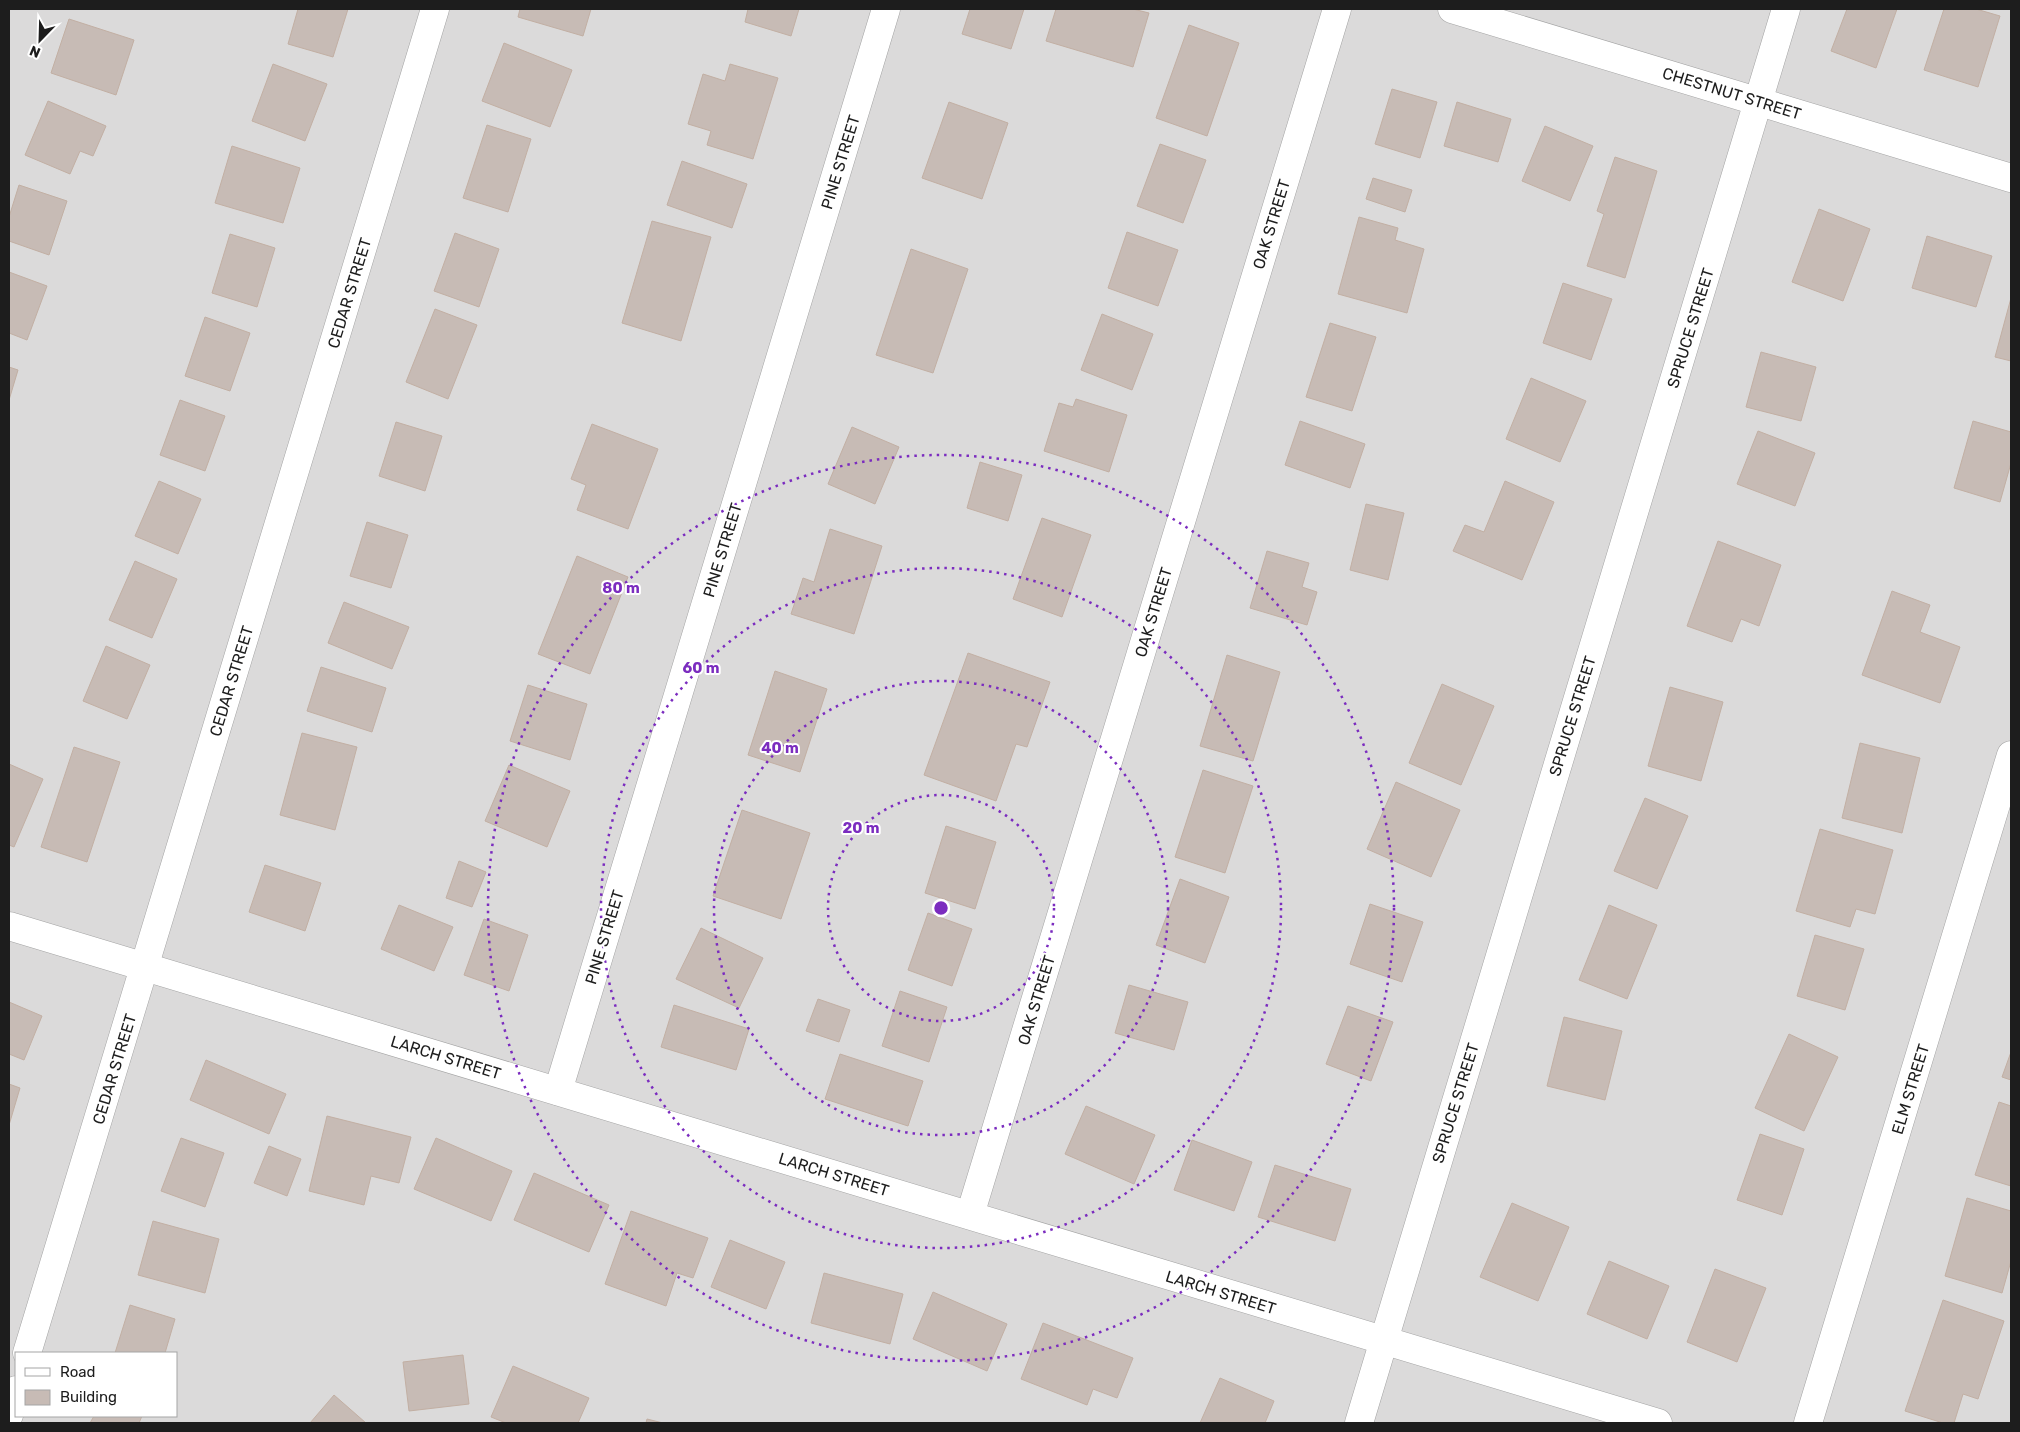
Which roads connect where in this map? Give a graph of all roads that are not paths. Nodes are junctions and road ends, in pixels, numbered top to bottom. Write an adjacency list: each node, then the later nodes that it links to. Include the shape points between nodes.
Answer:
1 (435, 9): 10 (street, CEDAR STREET)
2 (886, 9): 11 (street, PINE STREET)
3 (1337, 9): 12 (street, OAK STREET)
4 (1452, 9): 6 (street, CHESTNUT STREET)
5 (1786, 9): 6 (street, SPRUCE STREET)
6 (1759, 101): 7 (street, CHESTNUT STREET); 13 (street, SPRUCE STREET)
7 (2011, 178)
8 (2011, 755): 19 (street, ELM STREET)
9 (9, 926): 10 (street, LARCH STREET)
10 (144, 966): 11 (street, LARCH STREET); 14 (street, CEDAR STREET)
11 (558, 1091): 12 (street, LARCH STREET)
12 (970, 1215): 13 (street, LARCH STREET)
13 (1383, 1341): 17 (street, SPRUCE STREET); 18 (street, LARCH STREET)
14 (28, 1352)
15 (15, 1394): 16 (street)
16 (9, 1415)
17 (1360, 1423)
18 (1658, 1423)
19 (1808, 1423)

